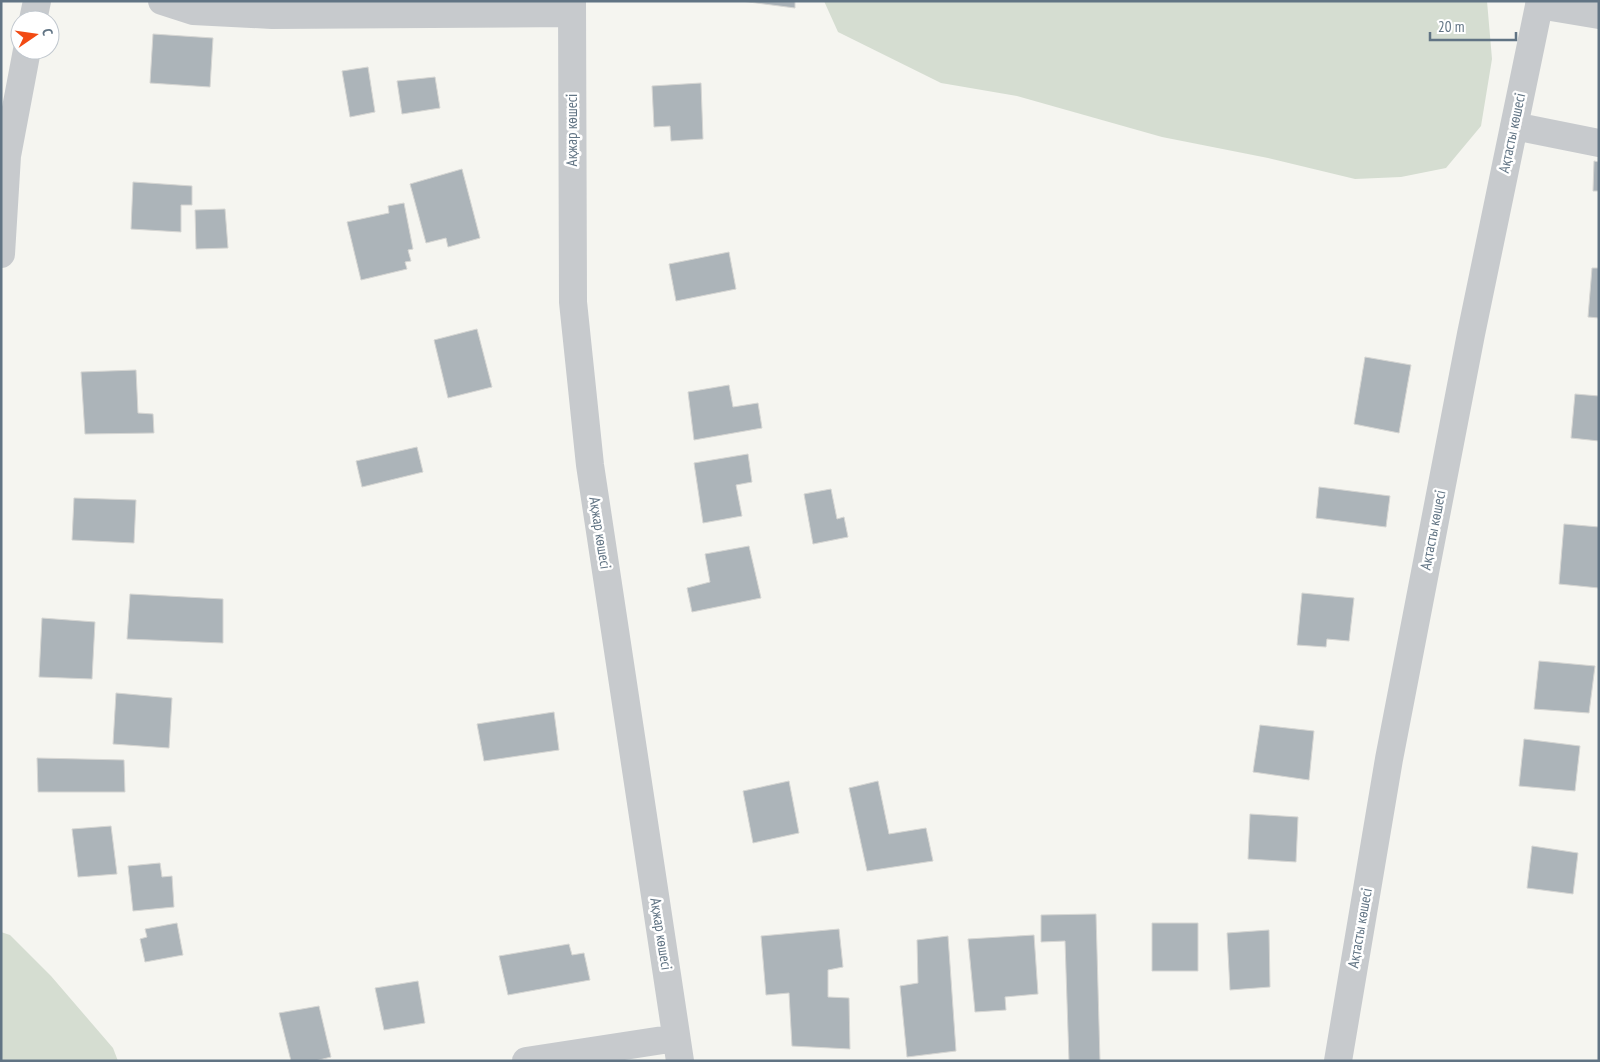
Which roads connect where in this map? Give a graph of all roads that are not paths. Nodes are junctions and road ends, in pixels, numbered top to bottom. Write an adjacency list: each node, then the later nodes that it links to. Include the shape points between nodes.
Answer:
1 (162, 1): 3 (street, via 193,11 272,15)
2 (1540, 3): 4 (street); 6 (street, Ақтасты көшесі)
3 (572, 7): 9 (street, Ақжар көшесі, via 573,302 590,465)
4 (1599, 15)
5 (25, 60): 8 (street, via 7,156)
6 (1514, 126): 7 (street); 11 (street, Ақтасты көшесі, via 1470,334 1389,759)
7 (1599, 143)
8 (1, 254)
9 (678, 1050): 10 (street)
10 (526, 1061)
11 (1338, 1061)

